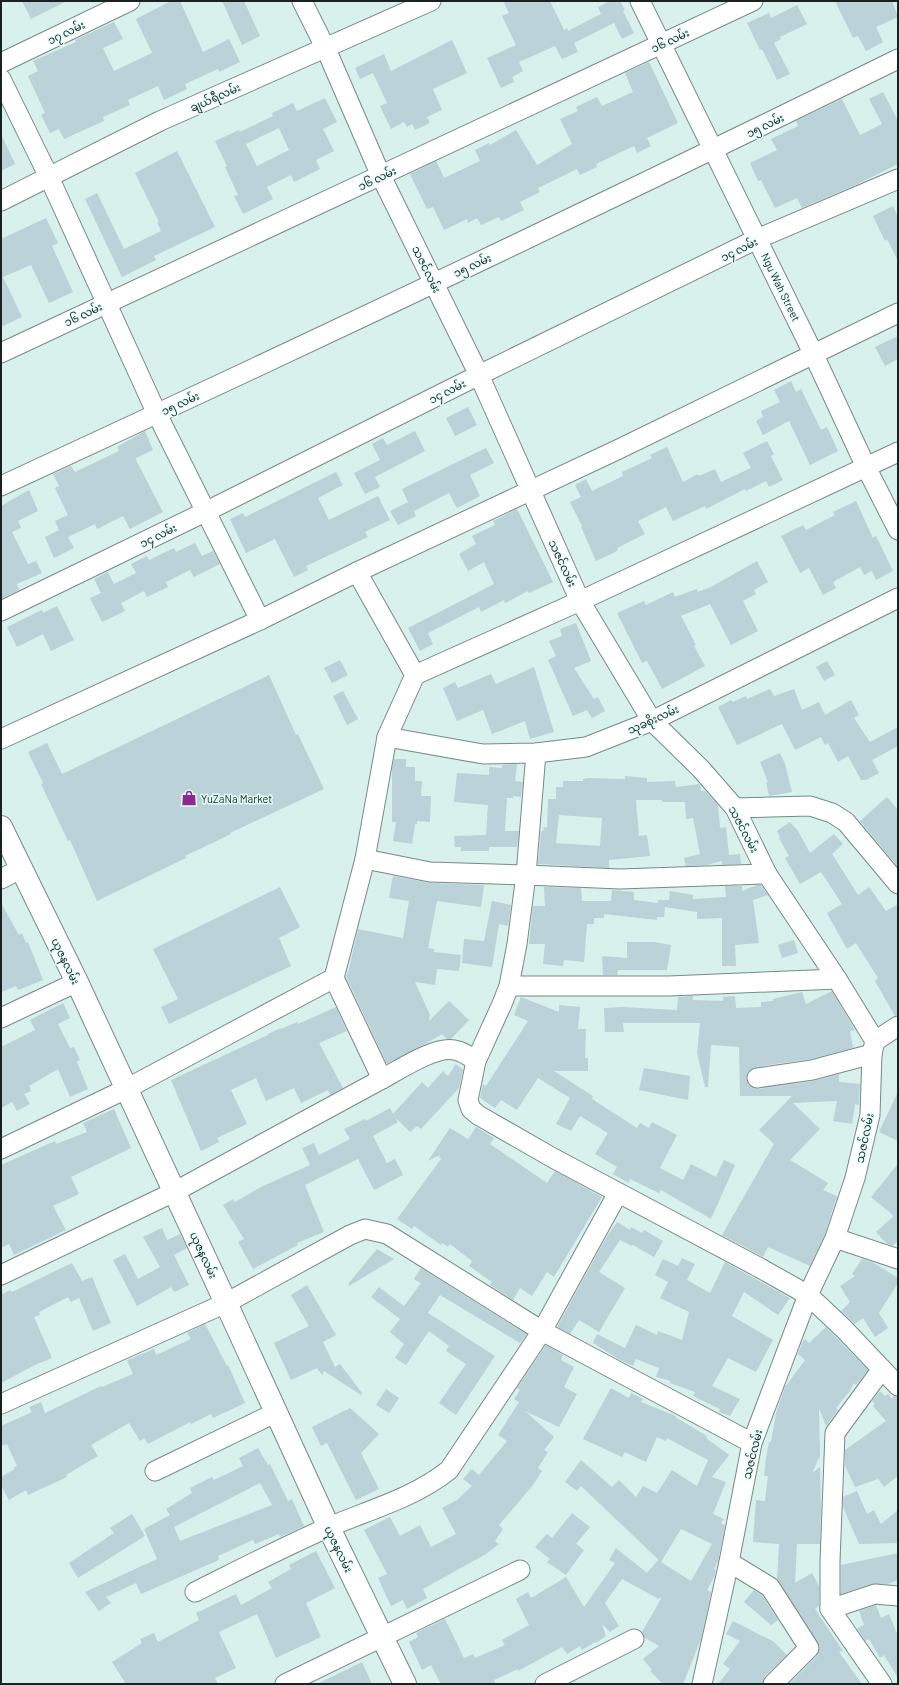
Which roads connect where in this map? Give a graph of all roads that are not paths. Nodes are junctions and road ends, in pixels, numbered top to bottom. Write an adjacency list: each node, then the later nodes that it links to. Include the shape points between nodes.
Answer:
1 (130, 1): 9 (street, ၁၇ လမ်း)
2 (302, 1): 7 (street, သဇင်လမ်း)
3 (431, 1): 7 (street, ချယ်ရီလမ်း)
4 (640, 1): 6 (street, Ngu Wah Street)
5 (752, 1): 6 (street, ၁၆ လမ်း)
6 (661, 44): 11 (street, Ngu Wah Street); 12 (street, ၁၆ လမ်း)
7 (326, 49): 12 (street, သဇင်လမ်း); 13 (street, ချယ်ရီလမ်း, via 160,121)
8 (898, 59): 11 (street, ၁၅ လမ်း)
9 (1, 64)
10 (1, 79): 13 (street)
11 (713, 150): 16 (street, Ngu Wah Street); 17 (street, ၁၅ လမ်း)
12 (381, 176): 17 (street, သဇင်လမ်း); 18 (street, ၁၆ လမ်း)
13 (48, 177): 15 (street, ချယ်ရီလမ်း); 18 (street)
14 (898, 179): 16 (street, ၁၄ လမ်း)
15 (1, 201)
16 (757, 239): 21 (street, Ngu Wah Street); 22 (street, ၁၄ လမ်း)
17 (434, 283): 22 (street, သဇင်လမ်း); 23 (street, ၁၅ လမ်း)
18 (105, 303): 20 (street, ၁၆ လမ်း); 23 (street)
19 (898, 312): 21 (street)
20 (1, 353)
21 (813, 353): 25 (street, Ngu Wah Street); 27 (street)
22 (479, 375): 27 (street, သဇင်လမ်း); 28 (street, ၁၄ လမ်း)
23 (157, 414): 26 (street, ၁၅ လမ်း); 28 (street)
24 (898, 452): 25 (street)
25 (866, 467): 29 (street, Ngu Wah Street); 32 (street)
26 (1, 486)
27 (530, 491): 30 (street); 32 (street, သဇင်လမ်း)
28 (205, 512): 33 (street, ၁၄ လမ်း); 34 (street)
29 (898, 530)
30 (357, 572): 34 (street); 35 (street)
31 (898, 598): 36 (street, သုခစိုးလမ်း)
32 (580, 601): 35 (street); 36 (street, သဇင်လမ်း)
33 (1, 612)
34 (260, 620): 38 (street)
35 (415, 675): 37 (street)
36 (652, 721): 39 (street, သုခစိုးလမ်း, via 586,747); 40 (street, သဇင်လမ်း)
37 (386, 738): 39 (street, သုခစိုးလမ်း, via 483,754); 42 (street)
38 (1, 739)
39 (536, 753): 45 (street)
40 (735, 808): 44 (street, သဇင်လမ်း); 47 (street, via 810,806 832,814 846,822)
41 (1, 827): 43 (street, ယုဇနလမ်း)
42 (365, 859): 45 (street, via 430,872); 48 (street)
43 (22, 868): 46 (street); 50 (street, ယုဇနလမ်း)
44 (767, 874): 45 (street, via 620,879); 49 (street, သဇင်လမ်း)
45 (526, 876): 51 (street)
46 (1, 878)
47 (898, 884)
48 (334, 978): 57 (street); 58 (street)
49 (837, 979): 51 (street, via 669,986); 54 (street, သဇင်လမ်း)
50 (77, 982): 52 (street); 58 (street, ယုဇနလမ်း)
51 (509, 986): 55 (street)
52 (1, 1018)
53 (898, 1026): 54 (street)
54 (873, 1048): 56 (street, via 812,1070); 62 (street, သဇင်လမ်း, via 870,1116 855,1178)
55 (476, 1061): 57 (street, via 465,1053 452,1049 428,1054); 61 (street, via 468,1100 471,1109)
56 (758, 1078)
57 (382, 1079): 60 (street)
58 (126, 1089): 59 (street); 60 (street, ယုဇနလမ်း)
59 (1, 1149)
60 (174, 1192): 64 (street); 66 (street, ယုဇနလမ်း)
61 (618, 1193): 65 (street); 67 (street)
62 (835, 1238): 63 (street); 65 (street, သဇင်လမ်း)
63 (898, 1259)
64 (1, 1275)
65 (808, 1294): 68 (street); 72 (street, သဇင်လမ်း)
66 (226, 1303): 67 (street, via 350,1234 365,1229 387,1234); 70 (street); 71 (street, ယုဇနလမ်း)
67 (542, 1331): 72 (street); 74 (street, via 449,1470 435,1482 419,1490)
68 (882, 1370): 69 (street); 79 (street, via 835,1433)
69 (898, 1386)
70 (1, 1404)
71 (277, 1412): 73 (street); 74 (street, ယုဇနလမ်း)
72 (752, 1443): 75 (street, သဇင်လမ်း)
73 (155, 1471)
74 (329, 1528): 77 (street); 80 (street, ယုဇနလမ်း)
75 (729, 1562): 85 (street, သဇင်လမ်း); 86 (street, via 770,1587 809,1648)
76 (520, 1570): 80 (street)
77 (195, 1592)
78 (898, 1596): 79 (street, via 875,1594)
79 (830, 1609): 87 (street)
80 (382, 1637): 82 (street); 83 (street, ယုဇနလမ်း)
81 (634, 1639): 84 (street)
82 (285, 1684)
83 (405, 1684)
84 (545, 1684)
85 (702, 1684)
86 (773, 1684)
87 (882, 1684)

